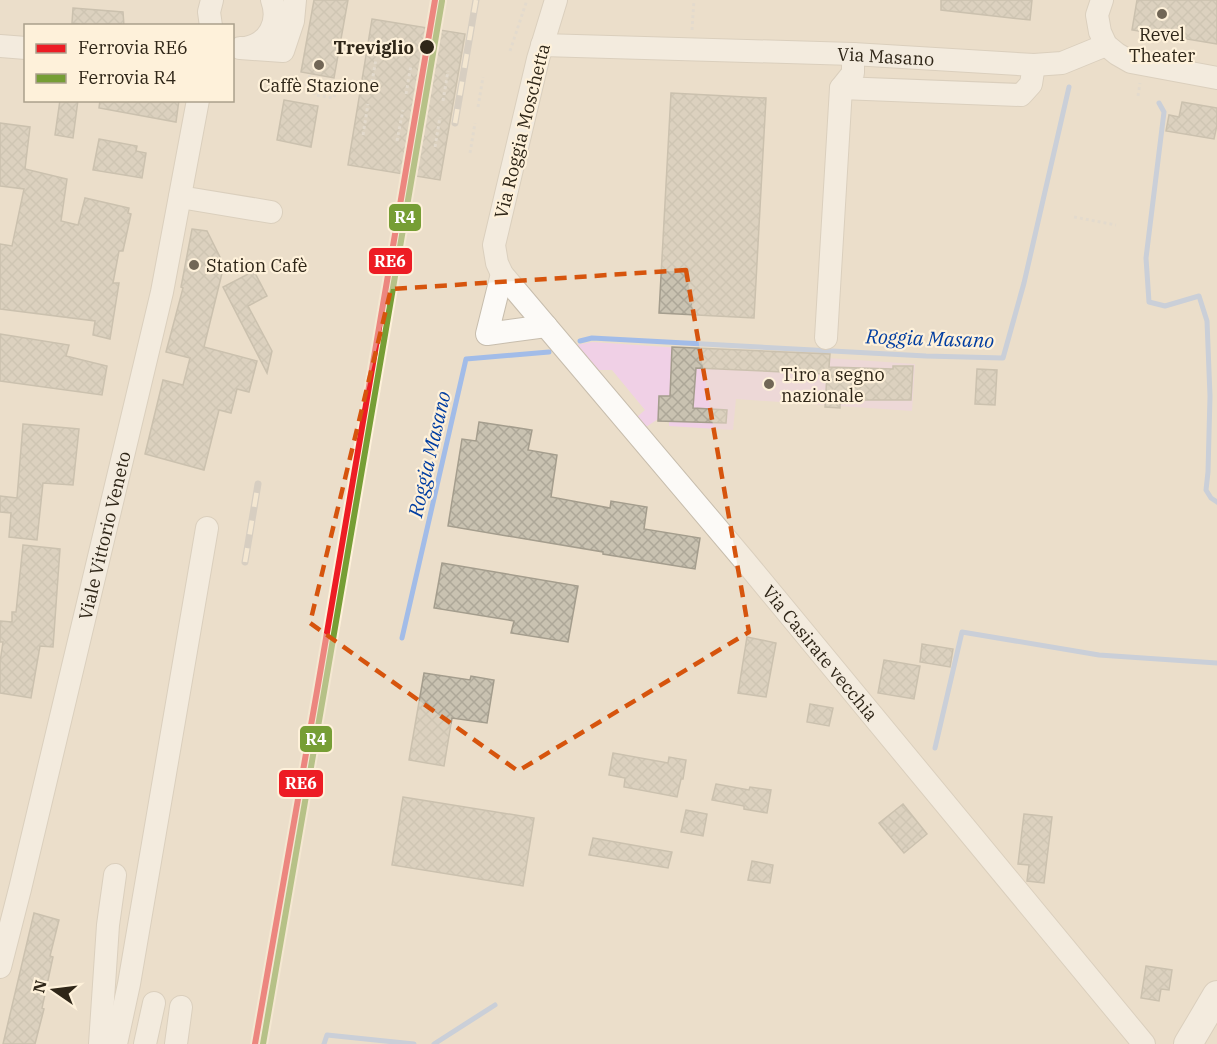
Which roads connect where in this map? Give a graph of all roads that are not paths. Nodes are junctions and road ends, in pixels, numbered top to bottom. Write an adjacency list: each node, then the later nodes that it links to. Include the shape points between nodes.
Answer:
1 (295, 0): 8 (street, via 283,51)
2 (556, 0): 5 (street, Via Roggia Moschetta)
3 (1102, 0): 6 (street, via 1097,15)
4 (275, 6): 8 (street, via 271,31 265,38 254,46)
5 (542, 45): 10 (street, Via Masano); 17 (street, Via Roggia Moschetta, via 494,245)
6 (1106, 45): 11 (street, Via Masano, via 1062,63); 12 (street, via 1131,62)
7 (0, 46): 9 (street)
8 (236, 47)
9 (24, 48)
10 (853, 54): 11 (street, Via Masano); 13 (street, via 853,73)
11 (1034, 65): 13 (street, via 1030,84 1021,95)
12 (1217, 78)
13 (841, 88): 19 (street)
14 (198, 102): 15 (street, Viale Vittorio Veneto)
15 (180, 197): 16 (street); 21 (street, Viale Vittorio Veneto, via 162,292)
16 (271, 212)
17 (500, 269): 18 (street, Via Casirate vecchia); 18 (street, Via Roggia Moschetta, via 487,333)
18 (546, 326): 30 (street, Via Casirate vecchia)
19 (826, 338)
20 (115, 875): 22 (street, via 108,925)
21 (0, 967)
22 (112, 976): 26 (street); 27 (street, via 200,526 129,984)
23 (1217, 995): 31 (main road)
24 (154, 1003): 28 (street)
25 (181, 1007): 29 (street)
26 (100, 1044)
27 (116, 1044)
28 (145, 1044)
29 (176, 1044)
30 (1144, 1044)
31 (1188, 1044)

